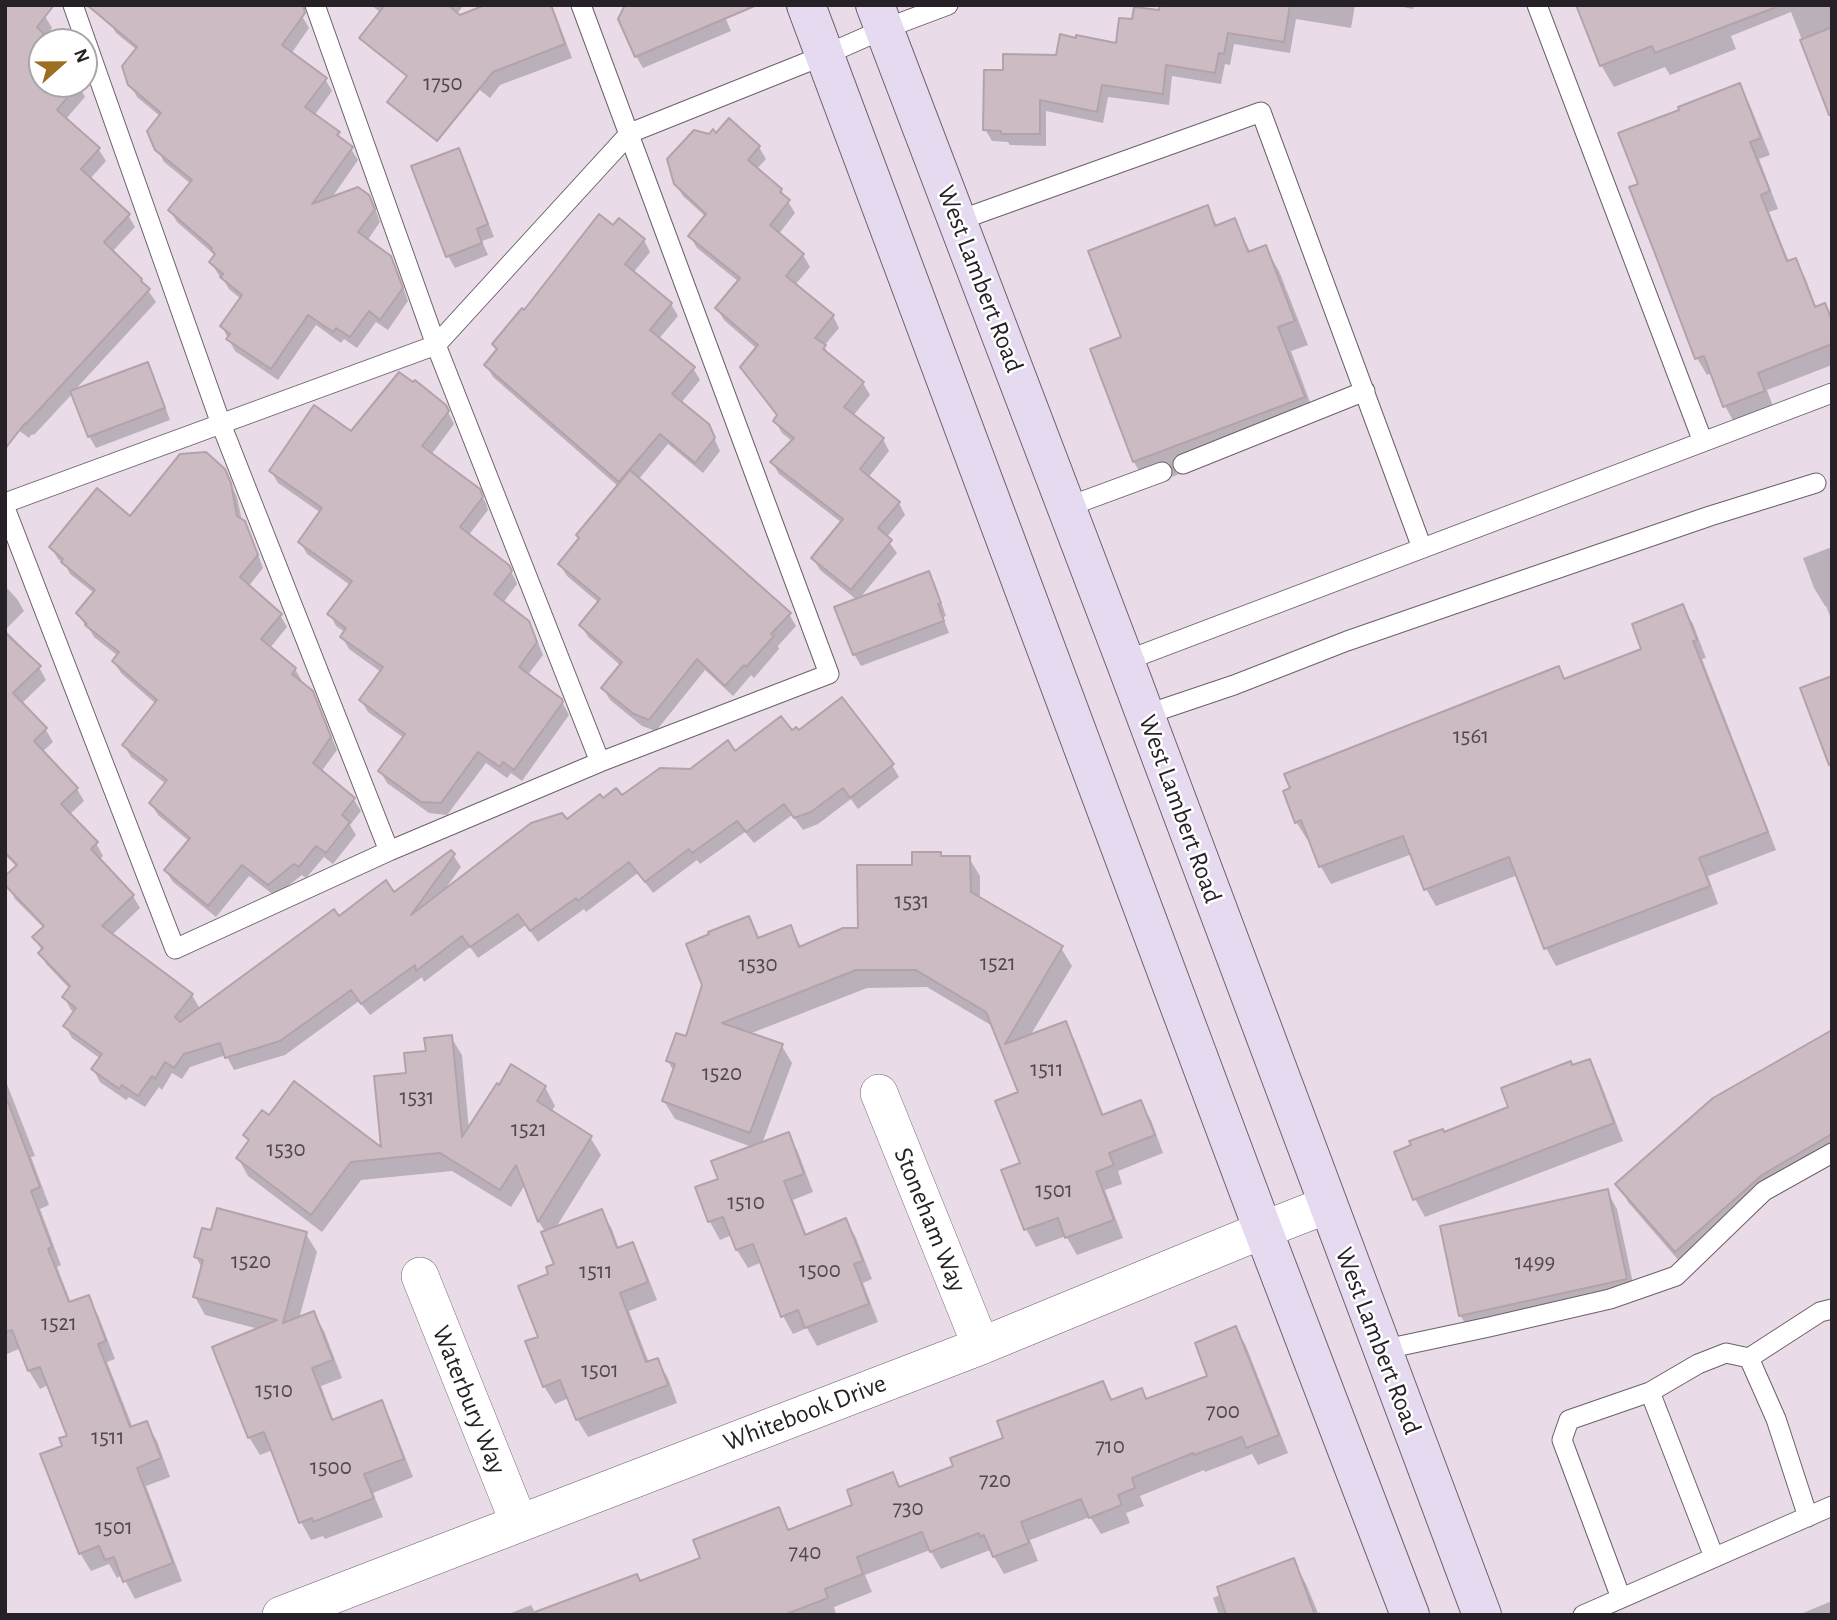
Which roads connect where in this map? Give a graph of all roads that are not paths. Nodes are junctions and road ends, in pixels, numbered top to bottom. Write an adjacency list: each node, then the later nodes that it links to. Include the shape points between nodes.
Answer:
1 (73, 5): 14 (lane)
2 (315, 5): 11 (lane)
3 (581, 5): 9 (lane)
4 (806, 5): 8 (main road)
5 (948, 5): 7 (lane)
6 (1537, 5): 15 (lane)
7 (879, 17): 8 (lane); 10 (main road, West Lambert Road)
8 (825, 55): 9 (lane); 29 (main road)
9 (630, 133): 11 (lane); 24 (lane, via 830,674)
10 (957, 221): 12 (lane, via 1261,112); 20 (main road, West Lambert Road)
11 (436, 345): 14 (lane); 24 (lane)
12 (1365, 391): 16 (lane); 21 (lane)
13 (1832, 393): 15 (lane)
14 (222, 424): 19 (lane); 25 (lane)
15 (1703, 442): 21 (lane)
16 (1183, 464)
17 (1162, 472): 20 (lane)
18 (1816, 483): 23 (lane, via 1442,608)
19 (5, 506): 25 (lane, via 174,949)
20 (1067, 507): 22 (main road, West Lambert Road)
21 (1422, 548): 22 (lane)
22 (1125, 661): 23 (main road, West Lambert Road)
23 (1145, 715): 28 (main road, West Lambert Road)
24 (600, 762): 25 (lane)
25 (389, 851)
26 (879, 1093): 32 (street, Stoneham Way)
27 (1832, 1153): 33 (lane, via 1764,1191 1676,1276 1610,1299)
28 (1327, 1205): 29 (street, Whitebook Drive); 33 (main road, West Lambert Road)
29 (1263, 1230): 32 (street, Whitebook Drive); 42 (main road)
30 (420, 1276): 38 (street, Waterbury Way)
31 (1832, 1309): 34 (lane, via 1820,1312)
32 (981, 1346): 38 (street, Whitebook Drive)
33 (1381, 1350): 43 (main road, West Lambert Road)
34 (1749, 1358): 35 (lane, via 1726,1353); 37 (lane, via 1776,1419)
35 (1650, 1392): 39 (lane); 40 (lane, via 1569,1420 1562,1440)
36 (1832, 1506): 37 (lane)
37 (1808, 1517): 39 (lane)
38 (519, 1524): 41 (street, Whitebook Drive)
39 (1714, 1558): 40 (lane)
40 (1621, 1598): 44 (lane)
41 (281, 1615)
42 (1410, 1615)
43 (1482, 1615)
44 (1583, 1615)

